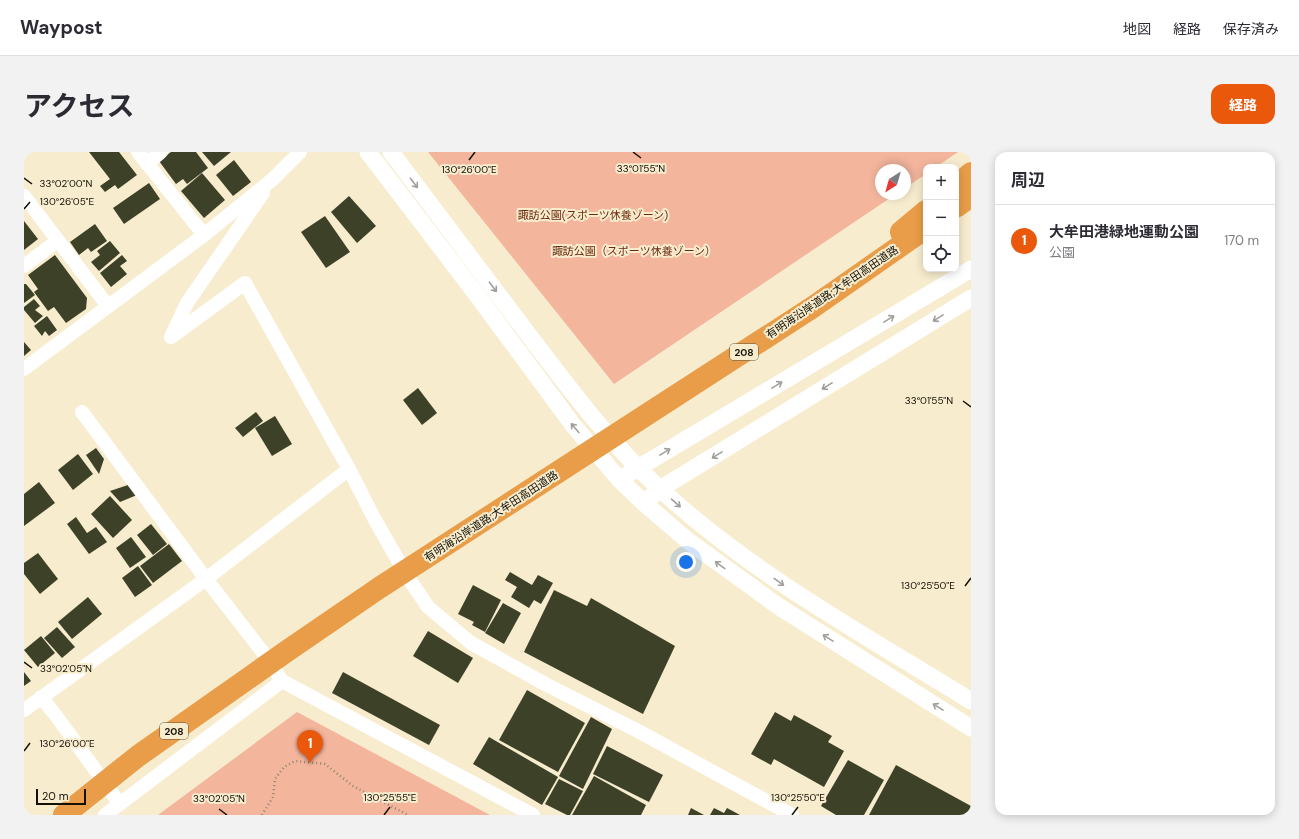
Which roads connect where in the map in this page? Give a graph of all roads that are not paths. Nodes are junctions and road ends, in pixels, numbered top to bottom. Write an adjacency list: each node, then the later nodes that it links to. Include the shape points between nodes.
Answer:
1 (138, 152): 6 (street)
2 (161, 152): 6 (street)
3 (300, 152): 8 (street)
4 (368, 152): 26 (street, one-way to 4, via 573,425)
5 (391, 152): 24 (street, one-way to 24, via 588,413)
6 (146, 164): 15 (street)
7 (971, 173): 9 (highway)
8 (273, 179): 15 (street); 25 (street, via 187,303 171,337 245,283)
9 (959, 183)
10 (24, 196): 16 (street)
11 (971, 196): 12 (highway)
12 (959, 205)
13 (923, 214): 21 (highway, 208)
14 (923, 230): 21 (highway, 有明海沿岸道路;大牟田高田道路 / 208)
15 (204, 235): 20 (street)
16 (57, 241): 17 (street); 20 (street)
17 (24, 266)
18 (971, 269): 24 (street, one-way to 18)
19 (971, 298): 27 (street, one-way to 27)
20 (108, 306): 22 (street)
21 (813, 306): 36 (highway, 有明海沿岸道路;大牟田高田道路 / 208, via 379,588 138,756)
22 (24, 369)
23 (82, 412): 29 (street)
24 (638, 468): 26 (street); 27 (street)
25 (349, 469): 29 (street); 39 (street, via 407,576 428,607 471,643)
26 (620, 478): 28 (street)
27 (660, 489): 28 (street); 32 (street, one-way to 32, via 705,528 784,586)
28 (644, 503): 34 (street, one-way to 28, via 778,606 722,567)
29 (206, 579): 30 (street); 31 (street)
30 (282, 680): 35 (street); 38 (street)
31 (41, 697): 33 (street); 35 (street)
32 (971, 701)
33 (24, 710)
34 (971, 728)
35 (120, 804): 37 (street)
36 (64, 815)
37 (105, 815)
38 (533, 815)
39 (792, 815)

